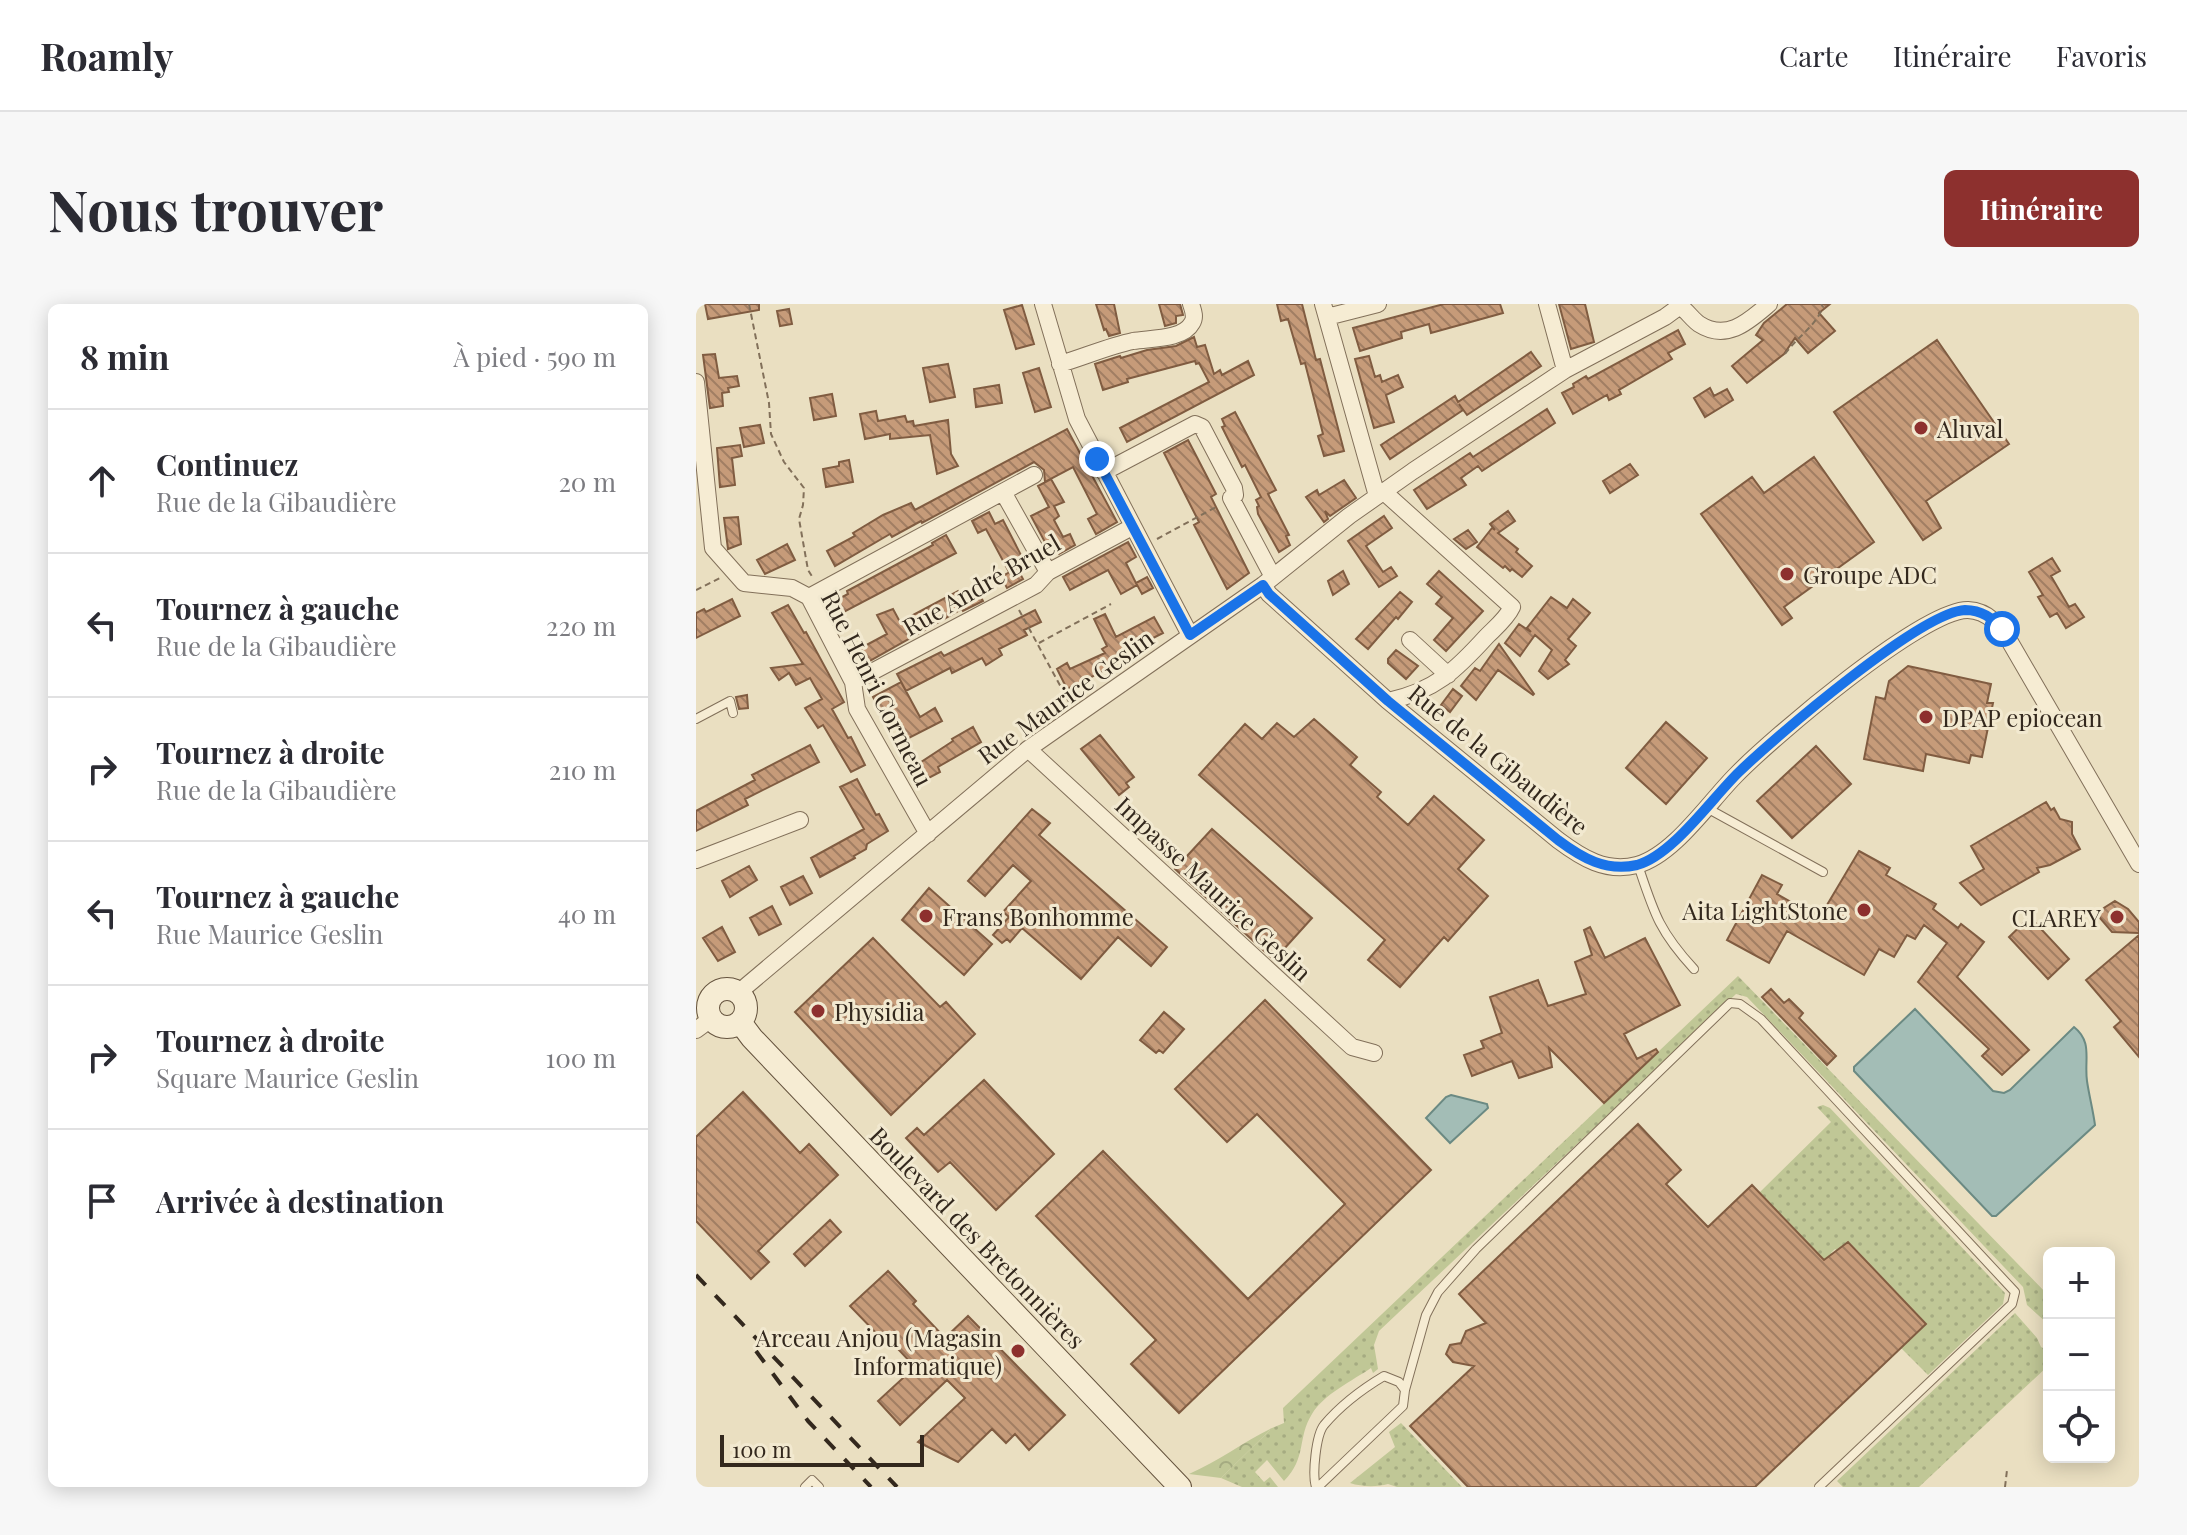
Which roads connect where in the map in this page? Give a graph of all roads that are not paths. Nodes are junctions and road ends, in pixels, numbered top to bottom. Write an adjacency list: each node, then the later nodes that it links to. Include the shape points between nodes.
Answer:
1 (1043, 304): 8 (street)
2 (1191, 304): 8 (street, via 1193,322 1185,330)
3 (1378, 304): 7 (street)
4 (1547, 304): 9 (street)
5 (1769, 304): 6 (street, via 1743,325 1725,331 1702,325)
6 (1680, 305): 9 (street, Rue Maurice Geslin)
7 (1325, 311): 14 (street)
8 (1060, 364): 11 (street, via 1077,419)
9 (1565, 370): 14 (street, Rue Maurice Geslin)
10 (696, 382): 18 (street, Rue Henri Cormeau, via 713,548 744,583 792,588)
11 (1104, 472): 15 (street); 17 (street, Rue de la Gibaudière, via 1195,424 1202,427 1234,488 1231,498)
12 (1034, 475): 13 (street)
13 (1003, 492): 16 (street); 18 (street)
14 (1380, 494): 17 (street, Rue Maurice Geslin); 21 (street, via 1511,604 1509,613)
15 (1132, 527): 16 (street, Rue André Bruel); 19 (street)
16 (1048, 572): 22 (street, Rue André Bruel, via 1036,585)
17 (1268, 581): 19 (street, Rue Maurice Geslin); 23 (street, Rue de la Gibaudière, via 1269,594)
18 (809, 597): 22 (street, Rue Henri Cormeau)
19 (1190, 635): 26 (street, Rue Maurice Geslin)
20 (1410, 640): 21 (street)
21 (1448, 675): 23 (street)
22 (853, 682): 29 (street, Rue Henri Cormeau, via 857,709)
23 (1388, 701): 31 (street, Rue de la Gibaudière, via 1572,851 1600,865)
24 (733, 713): 25 (lane, via 730,701)
25 (696, 719)
26 (1028, 749): 29 (street, Rue Maurice Geslin); 39 (street, Impasse Maurice Geslin, via 1352,1047)
27 (1705, 807): 31 (street, via 1668,848); 32 (street, via 1793,723 1881,656 1935,620 1957,611 1977,611 1992,619 2010,642); 33 (lane)
28 (800, 820): 30 (street)
29 (928, 834): 36 (street, Rue Maurice Geslin)
30 (696, 860)
31 (1638, 864): 34 (lane, via 1664,933)
32 (2139, 864)
33 (1823, 872)
34 (1694, 969)
35 (696, 979): 37 (street)
36 (738, 993): 37 (street, via 727,989); 38 (street, via 746,1007)
37 (706, 1015): 38 (street, via 727,1027)
38 (740, 1022): 44 (street, Boulevard des Bretonnières)
39 (1374, 1053)
40 (1405, 1390): 41 (lane, via 1426,1315 1438,1292 1730,1003 1740,1004 1761,1019 2015,1296); 45 (lane, via 1403,1406); 45 (lane, via 1384,1376 1322,1427 1313,1478)
41 (1828, 1479): 46 (lane); 47 (lane)
42 (805, 1487): 43 (lane, via 812,1480)
43 (819, 1487)
44 (1180, 1487)
45 (1317, 1487)
46 (1819, 1487)
47 (1837, 1487)

